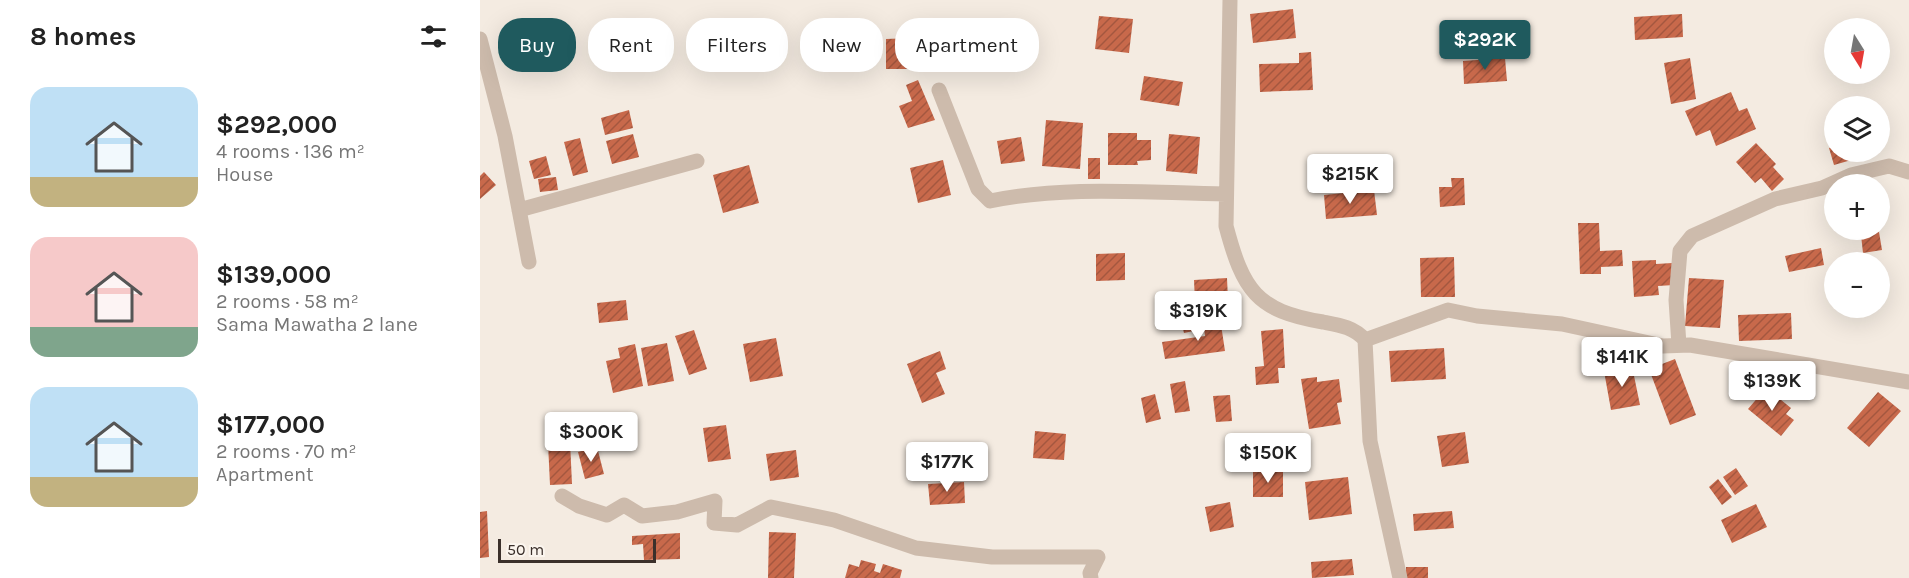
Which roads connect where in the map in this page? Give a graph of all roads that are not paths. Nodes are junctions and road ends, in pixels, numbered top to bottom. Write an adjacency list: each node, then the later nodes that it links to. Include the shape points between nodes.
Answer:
1 (1230, 0): 6 (street)
2 (480, 39): 7 (street)
3 (939, 90): 6 (street, via 978,189 990,201 1030,193 1116,190)
4 (697, 161): 7 (street)
5 (1909, 172): 10 (street, via 1889,166 1851,175 1822,188 1775,199 1692,236 1680,251 1676,300)
6 (1226, 194): 9 (street, via 1226,226 1235,259 1263,303 1304,319 1340,325 1358,332)
7 (519, 210): 8 (street)
8 (529, 262)
9 (1365, 340): 10 (street, via 1448,310 1562,324 1663,346); 14 (street, via 1370,441)
10 (1679, 345): 11 (street)
11 (1909, 382)
12 (562, 496): 13 (street, via 608,515 624,505 642,516 677,512 715,501 714,523 737,525 771,507 834,520 916,548 992,556 1098,557)
13 (1091, 578)
14 (1400, 578)

